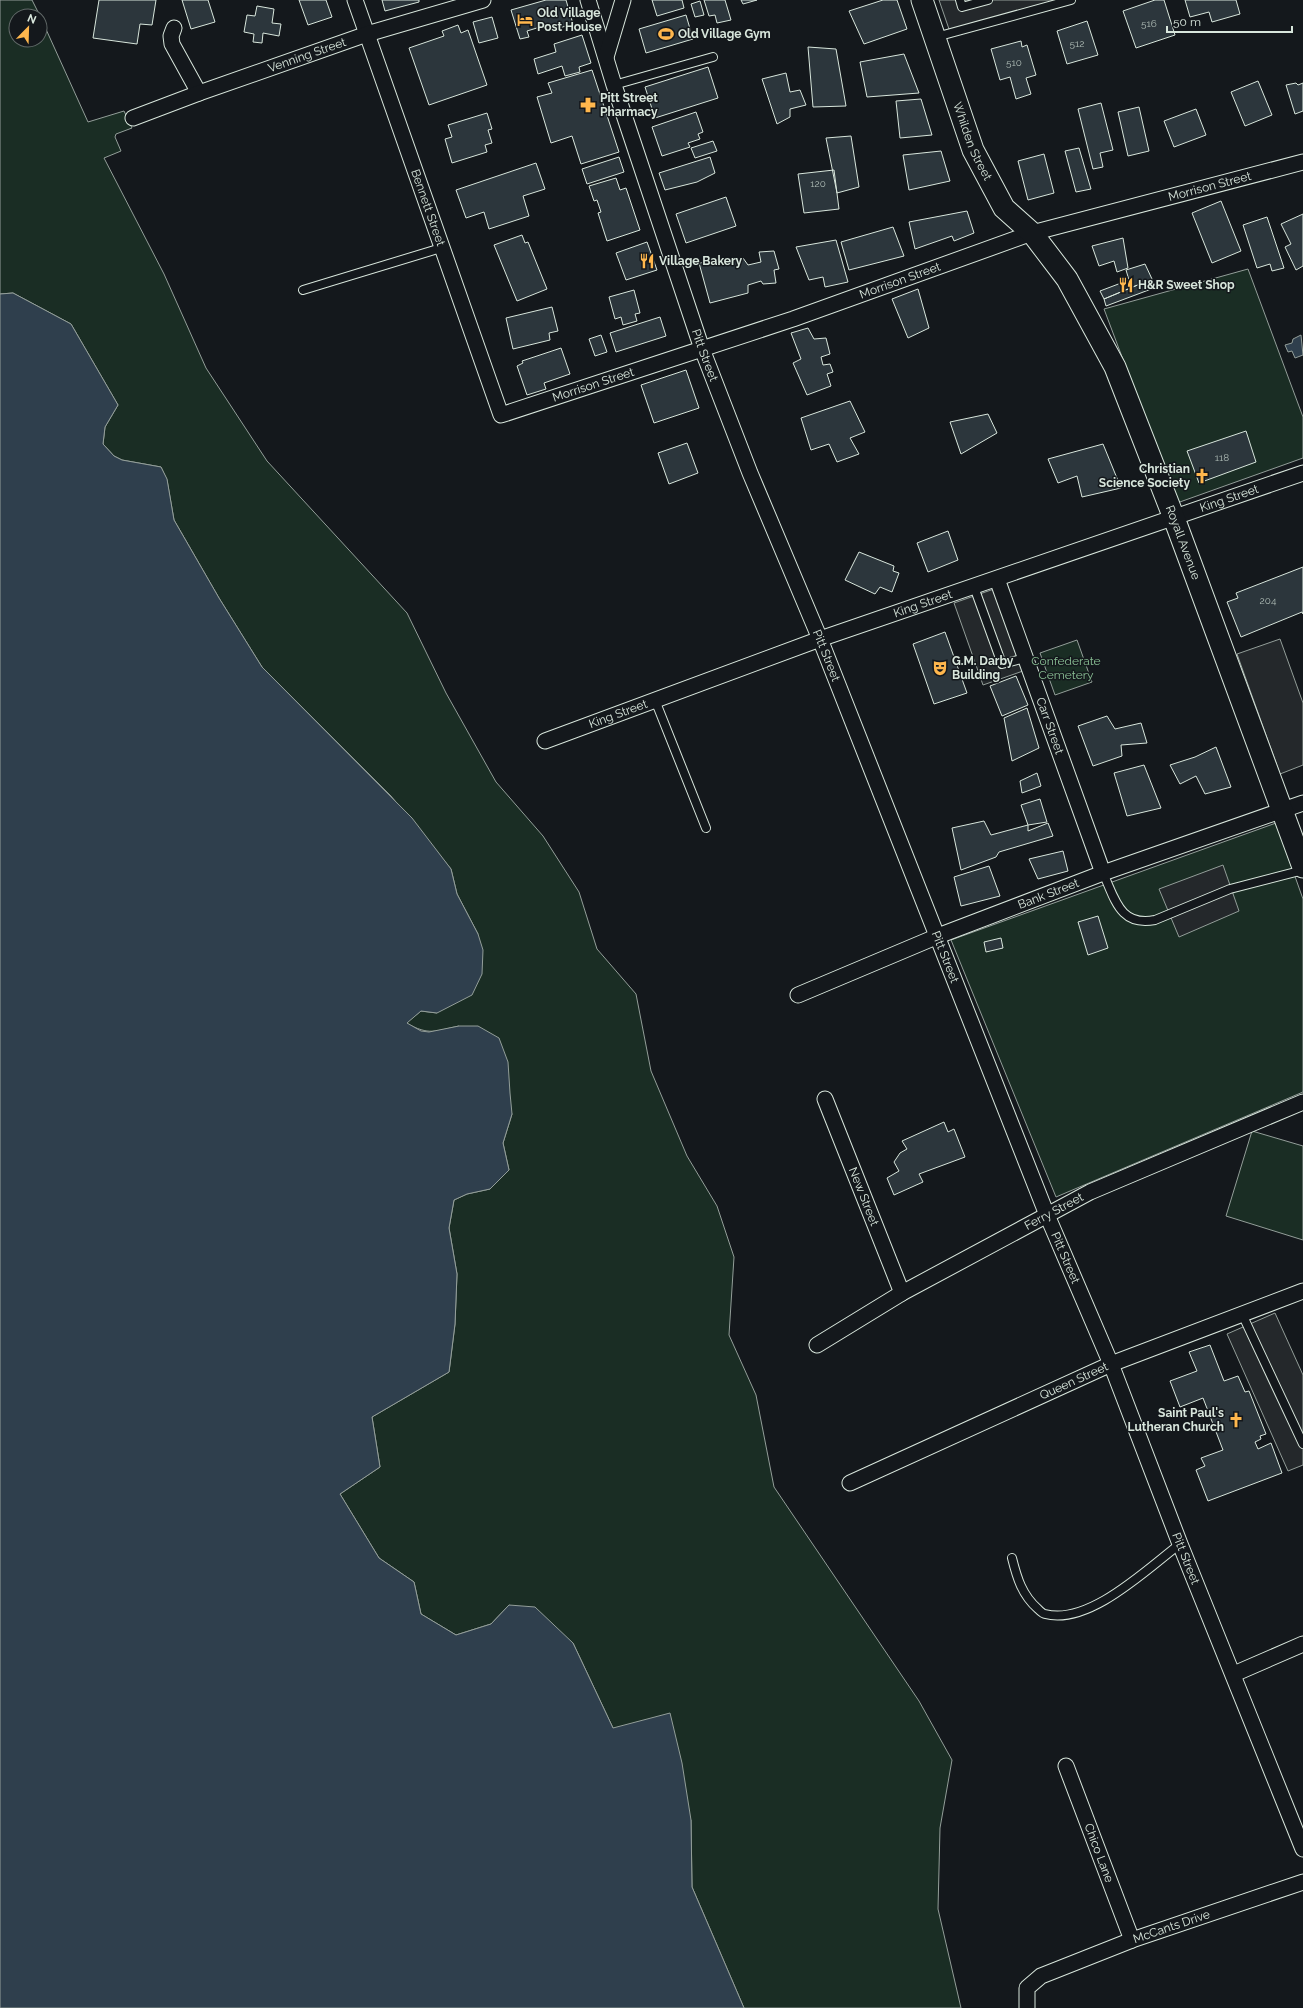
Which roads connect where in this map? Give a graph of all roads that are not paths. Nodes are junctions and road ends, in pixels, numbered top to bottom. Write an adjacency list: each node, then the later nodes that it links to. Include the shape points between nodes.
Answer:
1 (355, 0): 10 (street, Bennett Street)
2 (483, 0): 10 (street, Venning Street)
3 (588, 0): 12 (street, Pitt Street)
4 (623, 0): 12 (street)
5 (922, 0): 11 (street, Whilden Street)
6 (960, 0): 7 (lane, via 962,7)
7 (988, 0)
8 (1071, 0): 11 (lane)
9 (174, 28): 15 (street, via 172,44)
10 (367, 34): 15 (street, Venning Street); 19 (street, Bennett Street)
11 (935, 37): 18 (street, Whilden Street, via 973,150 1004,208)
12 (606, 57): 14 (street, Pitt Street)
13 (713, 57): 14 (lane)
14 (614, 85): 21 (street, Pitt Street)
15 (199, 93): 16 (street, Venning Street)
16 (133, 118)
17 (1303, 162): 18 (street, Morrison Street)
18 (1032, 233): 21 (street, Morrison Street); 24 (street, Royall Avenue, via 1067,279 1115,367)
19 (442, 248): 20 (lane); 22 (street, Bennett Street)
20 (303, 290)
21 (702, 349): 22 (street, Morrison Street); 27 (street, Pitt Street, via 750,473)
22 (500, 415)
23 (1303, 473): 24 (street, King Street)
24 (1174, 518): 25 (street, King Street); 32 (street, Royall Avenue)
25 (997, 580): 26 (street, King Street); 28 (street, Carr Street)
26 (974, 587): 27 (street, King Street); 28 (lane, via 1002,664)
27 (820, 639): 29 (street, King Street); 36 (street, Pitt Street)
28 (1025, 658): 35 (street, Carr Street)
29 (656, 700): 30 (street, King Street); 33 (lane)
30 (545, 741)
31 (1303, 803): 32 (street, Bank Street)
32 (1282, 810): 34 (street, Royall Avenue); 35 (street, Bank Street)
33 (706, 828)
34 (1303, 869): 35 (lane, via 1230,889 1145,922 1134,920 1119,908)
35 (1103, 873): 36 (street, Bank Street)
36 (938, 936): 37 (street, Bank Street); 40 (street, Pitt Street)
37 (798, 995)
38 (825, 1099): 42 (street, New Street)
39 (1303, 1102): 40 (street, Ferry Street, via 1090,1192)
40 (1047, 1215): 42 (street, Ferry Street); 45 (street, Pitt Street)
41 (1303, 1291): 43 (street, Queen Street)
42 (902, 1293): 44 (street, Ferry Street)
43 (1242, 1314): 45 (street, Queen Street); 46 (lane)
44 (817, 1345)
45 (1111, 1364): 47 (street, Queen Street); 48 (street, Pitt Street)
46 (1303, 1444)
47 (850, 1482)
48 (1180, 1544): 49 (lane, via 1108,1600 1070,1615 1045,1614 1030,1602 1019,1585); 51 (street, Pitt Street)
49 (1012, 1558)
50 (1303, 1644): 51 (street)
51 (1234, 1674): 53 (street, Pitt Street)
52 (1066, 1766): 55 (street, Chico Lane)
53 (1303, 1850)
54 (1303, 1882): 55 (street, McCants Drive)
55 (1132, 1940): 56 (street, McCants Drive, via 1041,1976 1026,1988)
56 (1028, 2008)

